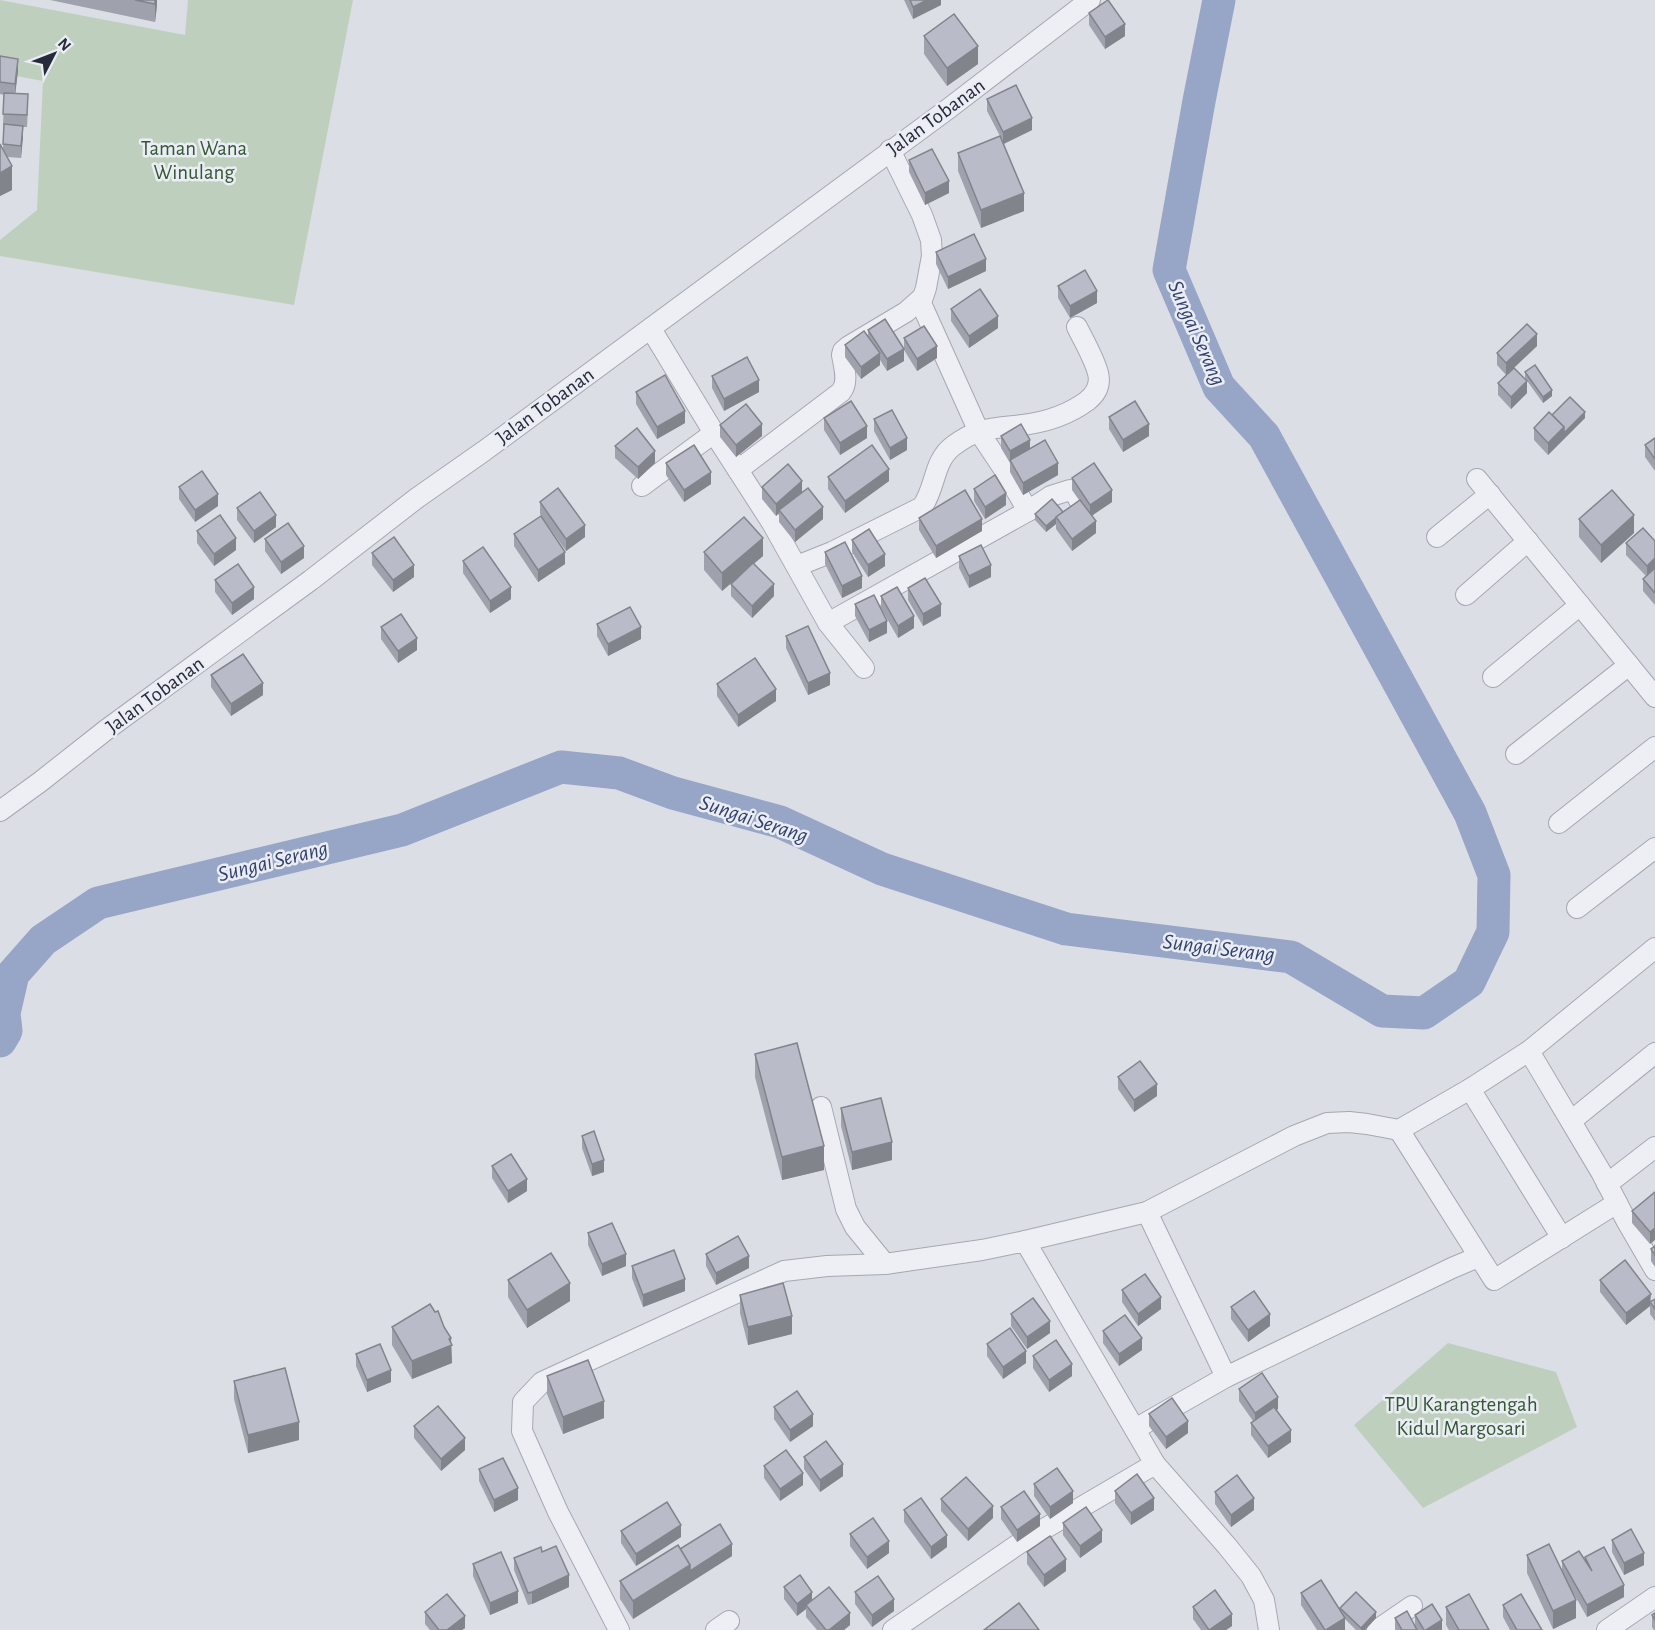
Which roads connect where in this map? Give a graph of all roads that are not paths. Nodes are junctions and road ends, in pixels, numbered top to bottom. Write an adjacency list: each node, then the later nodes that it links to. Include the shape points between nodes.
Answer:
1 (1090, 0): 2 (street, Jalan Tobanan)
2 (890, 150): 3 (street, via 931,240 932,256); 5 (street, Jalan Tobanan)
3 (920, 301): 6 (street); 8 (street, via 843,351 846,382 841,392)
4 (1077, 327): 6 (street, via 1098,374 1093,397 1059,417)
5 (651, 329): 7 (street); 26 (street, Jalan Tobanan, via 417,498)
6 (979, 432): 13 (street); 16 (street, via 951,447 943,456 922,507)
7 (714, 433): 8 (street); 10 (street)
8 (738, 470): 16 (street)
9 (1477, 479): 11 (street)
10 (642, 486)
11 (1490, 494): 14 (street); 15 (street)
12 (1084, 509): 13 (street, via 1070,490 1051,496)
13 (1028, 511): 19 (street)
14 (1437, 537)
15 (1528, 541): 17 (street); 18 (street)
16 (797, 566): 19 (street)
17 (1466, 595)
18 (1580, 605): 20 (street); 22 (street)
19 (828, 623): 21 (street)
20 (1629, 665): 23 (street); 25 (street)
21 (864, 668)
22 (1492, 676)
23 (1655, 697)
24 (1655, 747): 27 (street)
25 (1516, 754)
26 (0, 811)
27 (1559, 823)
28 (1655, 848): 29 (street)
29 (1577, 908)
30 (1655, 948): 31 (street)
31 (1529, 1052): 33 (street); 35 (street)
32 (1655, 1053): 35 (street)
33 (1470, 1089): 36 (street); 41 (street)
34 (821, 1107): 44 (street, via 846,1209 855,1227)
35 (1571, 1121): 38 (street)
36 (1399, 1131): 40 (street, via 1349,1122 1310,1129); 43 (street)
37 (1655, 1146): 38 (street)
38 (1607, 1184): 39 (street)
39 (1617, 1203): 41 (street); 45 (street)
40 (1147, 1212): 42 (street); 46 (street)
41 (1562, 1238): 43 (street, via 1495,1280)
42 (1025, 1241): 44 (street); 47 (street)
43 (1478, 1257): 46 (street)
44 (885, 1264): 51 (street, via 784,1271 542,1382 523,1402 522,1431 558,1512)
45 (1655, 1270)
46 (1226, 1377): 47 (street)
47 (1135, 1429): 48 (street)
48 (1155, 1464): 52 (street, via 1020,1543); 53 (street, via 1251,1576 1264,1600)
49 (1655, 1597): 55 (street)
50 (1412, 1606): 54 (street)
51 (620, 1630)
52 (892, 1630)
53 (1269, 1630)
54 (1377, 1630)
55 (1607, 1630)

